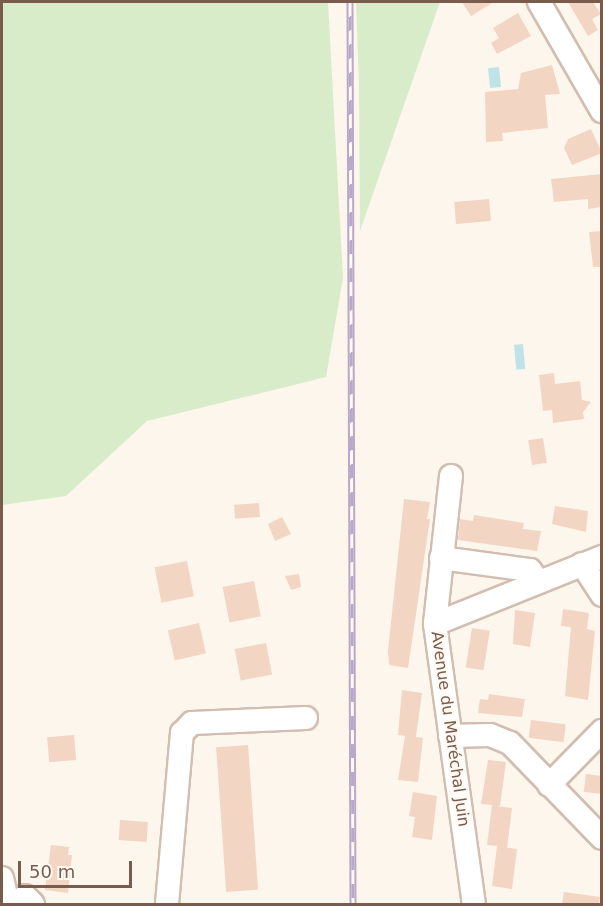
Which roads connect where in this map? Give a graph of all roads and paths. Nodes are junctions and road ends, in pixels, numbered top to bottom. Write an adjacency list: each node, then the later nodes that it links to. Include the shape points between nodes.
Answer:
1 (539, 2): 2 (street)
2 (602, 111)
3 (451, 476): 4 (street)
4 (441, 558): 6 (street, via 530,570); 8 (street)
5 (592, 560): 6 (street, Avenue du Maréchal Juin); 7 (street)
6 (539, 582): 8 (street, Avenue du Maréchal Juin)
7 (602, 595)
8 (435, 624): 11 (street, Avenue du Maréchal Juin)
9 (306, 718): 16 (street, via 192,723 182,733)
10 (602, 731): 12 (street)
11 (450, 736): 12 (street, via 490,735 510,743); 17 (street, Avenue du Maréchal Juin)
12 (549, 785): 13 (street)
13 (602, 838)
14 (2, 879): 15 (street)
15 (22, 902)
16 (167, 904)
17 (474, 904)

